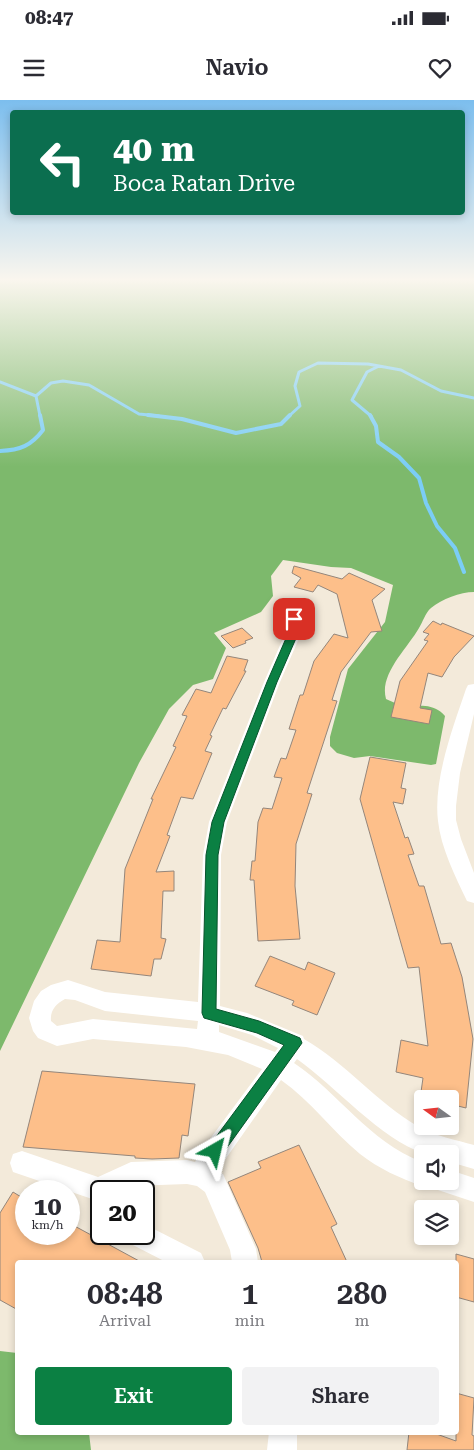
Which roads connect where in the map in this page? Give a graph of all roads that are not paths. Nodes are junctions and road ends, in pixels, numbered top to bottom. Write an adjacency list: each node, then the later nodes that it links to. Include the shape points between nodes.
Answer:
1 (294, 619): 4 (street, via 292,636 218,822 212,855)
2 (474, 689): 3 (street, via 459,739 446,810 454,849)
3 (474, 895)
4 (209, 1013): 5 (street); 5 (street, via 98,1000 76,990 65,990 53,994 40,1014 44,1029 61,1036 87,1029); 6 (street, via 259,1027)
5 (208, 1041): 7 (street, via 246,1050)
6 (295, 1043): 7 (street); 8 (street, via 404,1130 420,1140)
7 (278, 1066): 10 (street, via 301,1081 364,1143 385,1158); 11 (street)
8 (474, 1157)
9 (22, 1163): 14 (street)
10 (414, 1172)
11 (201, 1175): 12 (street, via 188,1172 131,1174); 18 (street, via 214,1183 243,1249)
12 (121, 1180)
13 (459, 1185): 15 (street)
14 (90, 1189)
15 (474, 1190)
16 (155, 1243): 17 (street)
17 (188, 1260)
18 (245, 1260)
19 (283, 1435): 20 (street)
20 (282, 1450)

